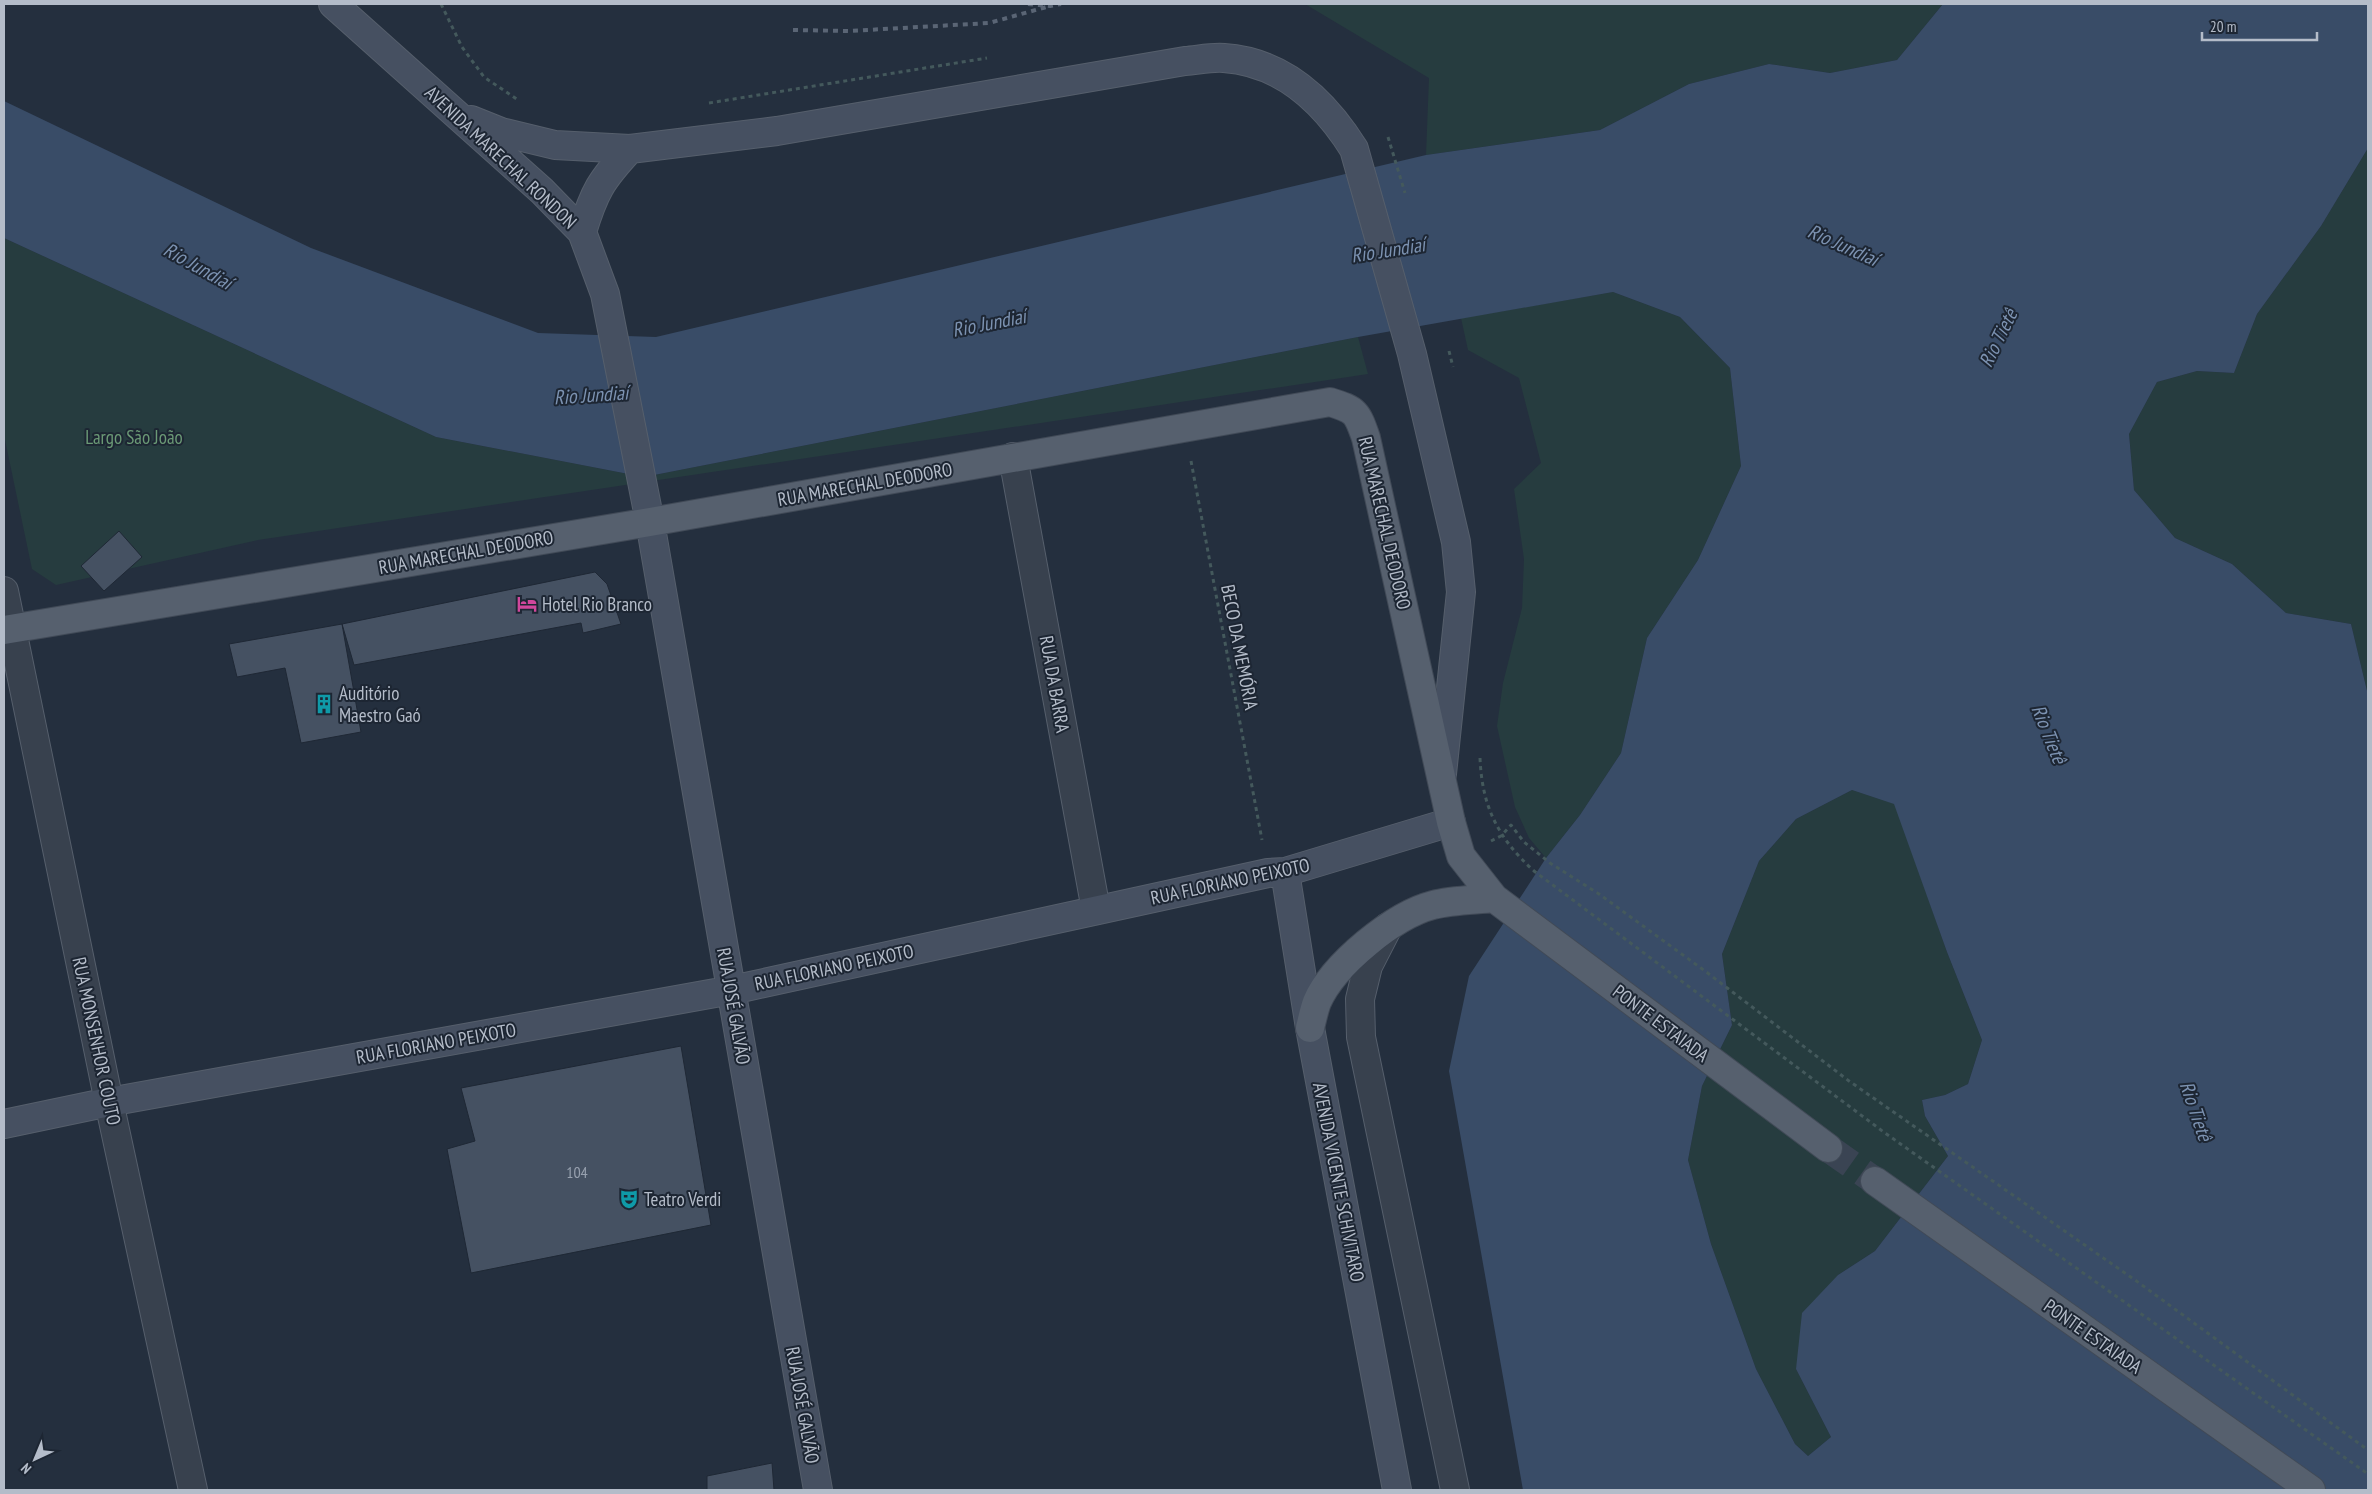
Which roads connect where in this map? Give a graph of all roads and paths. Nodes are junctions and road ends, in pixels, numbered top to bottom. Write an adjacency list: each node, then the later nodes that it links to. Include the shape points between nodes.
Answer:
1 (333, 4): 2 (main road, AVENIDA MARECHAL RONDON)
2 (456, 113): 3 (main road, RUA MARECHAL DEODORO, via 501,132 555,145); 4 (main road, AVENIDA MARECHAL RONDON)
3 (630, 149): 4 (main road, via 606,175 592,199); 10 (main road, RUA MARECHAL DEODORO, via 777,132 1185,61 1223,58 1262,65 1298,83 1338,123 1354,149 1412,354 1456,542 1461,592)
4 (582, 232): 7 (main road, AVENIDA MARECHAL RONDON, via 605,294)
5 (1185, 427): 6 (main road, RUA MARECHAL DEODORO); 10 (main road, RUA MARECHAL DEODORO, via 1330,402 1352,409 1366,438); 14 (path, BECO DA MEMÓRIA)
6 (1013, 458): 7 (main road, RUA MARECHAL DEODORO); 16 (street, RUA DA BARRA)
7 (650, 522): 9 (main road, RUA MARECHAL DEODORO); 18 (main road, RUA JOSÉ GALVÃO)
8 (4, 591): 9 (street, RUA MONSENHOR COUTO)
9 (8, 629): 20 (street, RUA MONSENHOR COUTO)
10 (1442, 775): 11 (main road, RUA MARECHAL DEODORO)
11 (1451, 822): 13 (main road, RUA MARECHAL DEODORO); 14 (main road, RUA FLORIANO PEIXOTO)
12 (1515, 854): 25 (path, via 1885,1133)
13 (1461, 856): 15 (main road, RUA MARECHAL DEODORO); 24 (path, via 1501,836 1511,826 1524,842 1550,863 1599,894 1705,971 1849,1081 2135,1280)
14 (1276, 873): 16 (main road, RUA FLORIANO PEIXOTO); 19 (main road, AVENIDA VICENTE SCHIVITARO)
15 (1494, 898): 17 (main road, via 1434,904 1410,913); 22 (main road, PONTE ESTAIADA)
16 (1096, 910): 18 (main road, RUA FLORIANO PEIXOTO)
17 (1388, 927): 19 (main road, via 1337,973 1317,1002); 29 (street, via 1366,974 1360,1000 1361,1037)
18 (732, 990): 20 (main road, RUA FLORIANO PEIXOTO); 27 (main road, RUA JOSÉ GALVÃO)
19 (1310, 1028): 28 (main road, AVENIDA VICENTE SCHIVITARO)
20 (109, 1102): 21 (main road, RUA FLORIANO PEIXOTO); 26 (street, RUA MONSENHOR COUTO)
21 (4, 1124)
22 (1828, 1148)
23 (1875, 1181): 30 (main road, PONTE ESTAIADA)
24 (2368, 1450)
25 (2368, 1474)
26 (193, 1490)
27 (818, 1490)
28 (1398, 1490)
29 (1455, 1490)
30 (2312, 1490)

